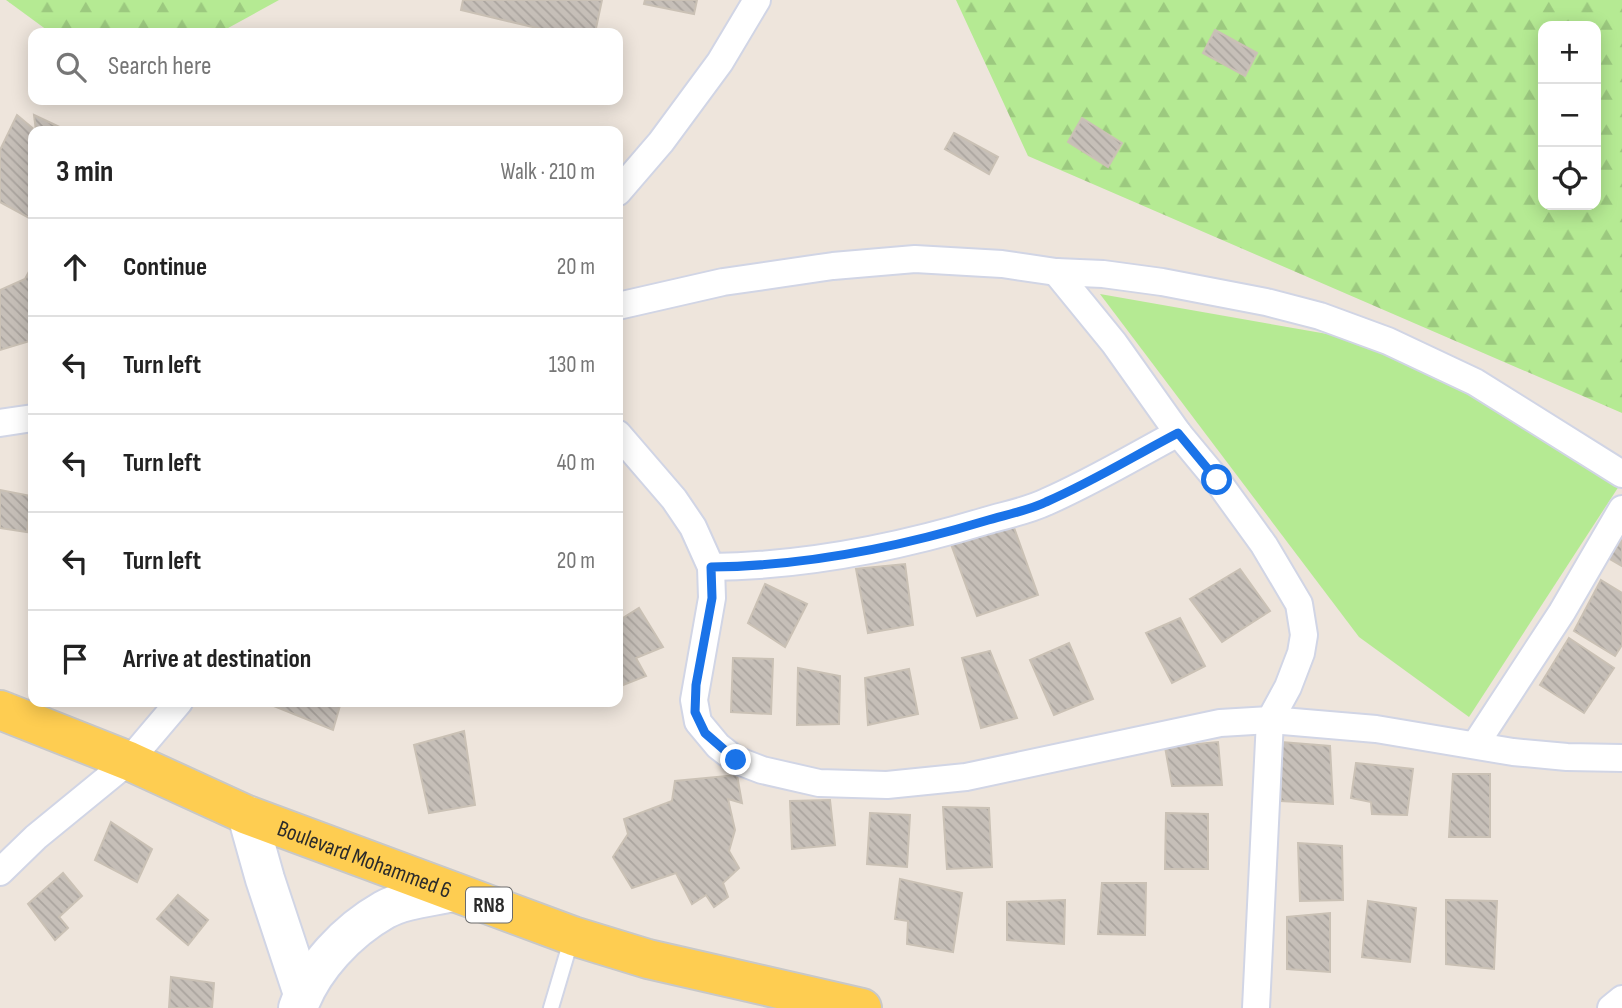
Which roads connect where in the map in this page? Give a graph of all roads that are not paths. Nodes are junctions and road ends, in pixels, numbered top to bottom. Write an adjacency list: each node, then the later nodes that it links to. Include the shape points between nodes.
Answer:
1 (757, 0): 2 (street, via 720,62)
2 (623, 186)
3 (1056, 272): 4 (street, via 915,259 723,282); 7 (street); 9 (street, via 1103,274 1200,289 1331,320 1475,382)
4 (623, 305)
5 (28, 419): 6 (street)
6 (0, 423)
7 (1178, 433): 11 (street, via 1043,503 935,537 806,561); 14 (street, via 1264,545 1299,604 1304,635 1301,653)
8 (623, 441): 11 (street, via 674,499)
9 (1622, 474)
10 (1622, 509): 15 (street, via 1562,612)
11 (711, 567): 14 (street, via 712,598 695,712 718,746 736,760 762,770 819,783 887,785 953,778 1220,723)
12 (175, 707): 17 (street)
13 (0, 710): 17 (main road, Boulevard Mohammed 6 / RN8)
14 (1270, 720): 15 (street, via 1376,729); 26 (street)
15 (1475, 745): 16 (street, via 1567,757)
16 (1622, 758)
17 (129, 761): 18 (main road, Boulevard Mohammed 6 / RN8); 19 (street)
18 (247, 815): 20 (main road, Boulevard Mohammed 6 / RN8); 23 (street)
19 (0, 872)
20 (453, 892): 21 (main road, Boulevard Mohammed 6 / RN8); 23 (street, via 385,909 341,943)
21 (573, 936): 24 (lane); 25 (main road, Boulevard Mohammed 6 / RN8, via 657,961)
22 (1622, 999): 27 (street)
23 (300, 1001)
24 (551, 1008)
25 (862, 1008)
26 (1255, 1008)
27 (1611, 1008)

